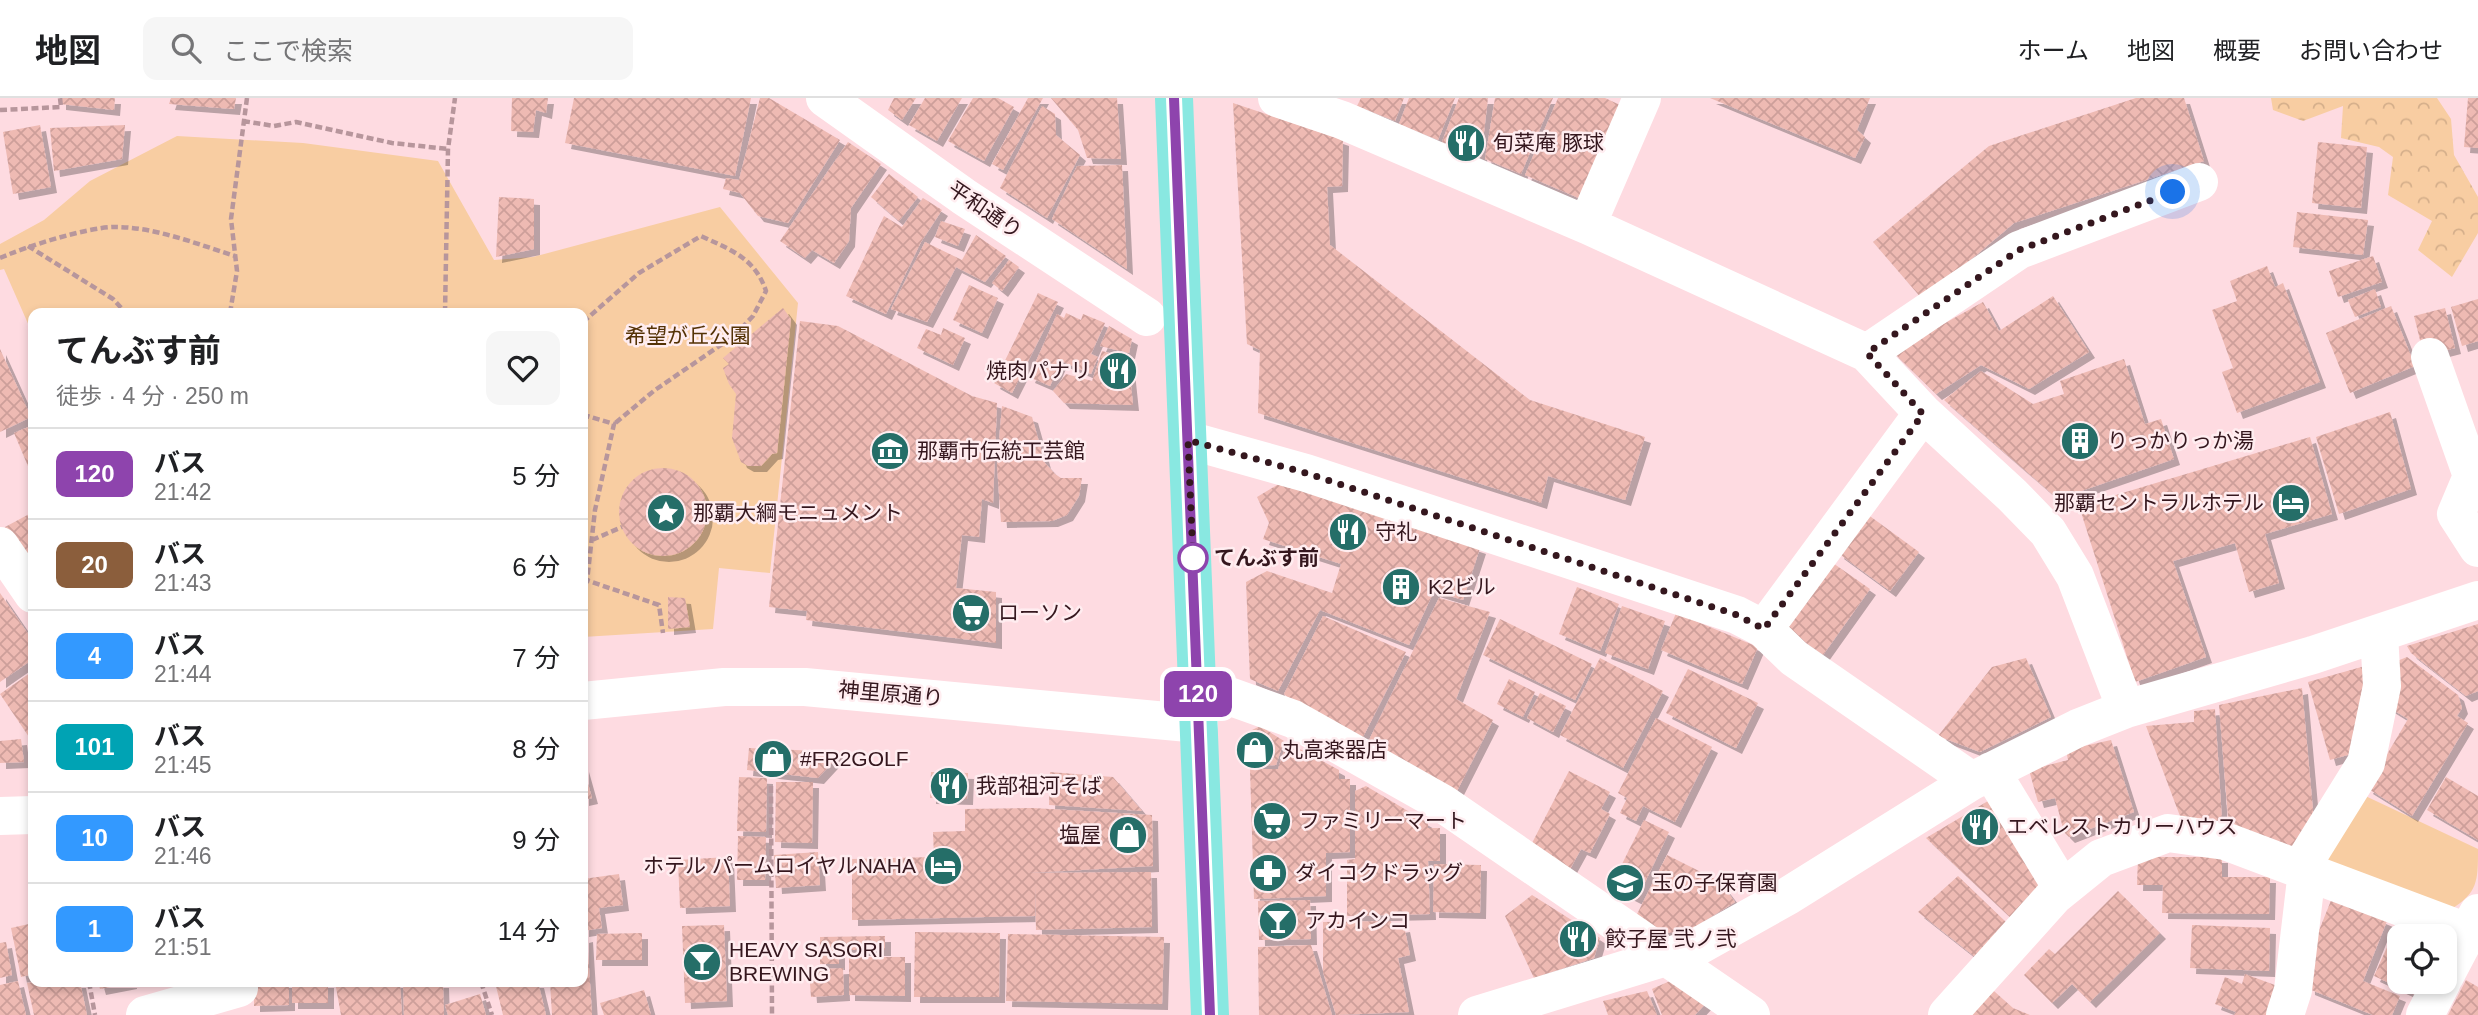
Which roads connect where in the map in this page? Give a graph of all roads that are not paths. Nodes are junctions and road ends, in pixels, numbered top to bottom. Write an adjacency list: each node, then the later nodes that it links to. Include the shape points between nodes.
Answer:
1 (825, 98): 7 (street, 平和通り)
2 (1174, 98): 11 (main road)
3 (1277, 98): 6 (street, via 1342,120)
4 (1642, 98): 6 (street)
5 (2199, 182): 8 (street, via 2019,250)
6 (1587, 225): 8 (street)
7 (1147, 317)
8 (1867, 353): 10 (street)
9 (2430, 357): 13 (street, via 2472,476 2456,514)
10 (1923, 414): 16 (street); 20 (street, via 2048,532 2075,576)
11 (1188, 440): 16 (street, via 1319,478 1737,615); 18 (main road)
12 (0, 546): 14 (street)
13 (2478, 548)
14 (28, 587)
15 (2478, 600): 17 (street)
16 (1764, 629): 22 (street, via 1794,658)
17 (2379, 634): 20 (street); 25 (street, via 2382,686 2365,763)
18 (1198, 685): 21 (main road); 29 (street, via 1293,719 1442,803)
19 (588, 701): 21 (street, 神里原通り, via 724,687 805,687)
20 (2126, 709): 22 (street)
21 (1199, 724): 33 (main road)
22 (1982, 776): 26 (street); 29 (street, via 1788,896)
23 (28, 815): 24 (street)
24 (0, 816)
25 (2303, 870): 26 (street, via 2225,841 2168,833 2101,858); 27 (street); 37 (street, via 2293,990)
26 (2062, 888): 36 (street)
27 (2472, 923): 28 (street)
28 (2457, 952)
29 (1668, 959): 34 (street); 35 (street)
30 (2436, 994): 38 (street)
31 (240, 995): 32 (street)
32 (145, 1015)
33 (1210, 1015)
34 (1477, 1015)
35 (1751, 1015)
36 (1947, 1015)
37 (2285, 1015)
38 (2425, 1015)

